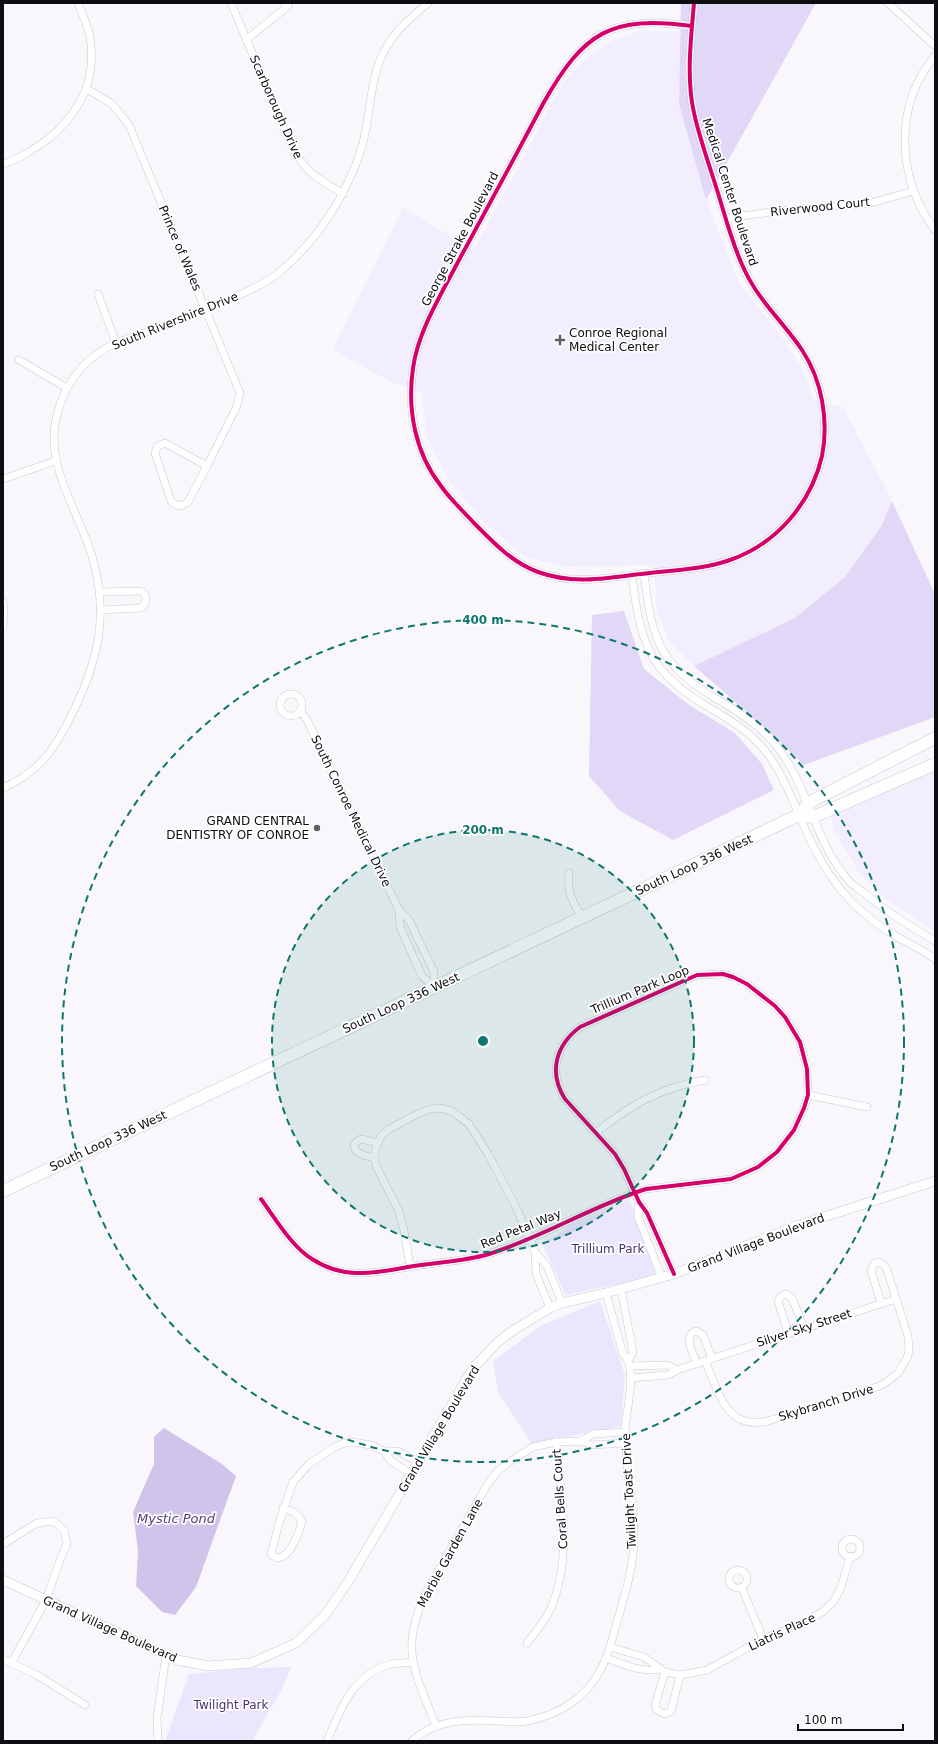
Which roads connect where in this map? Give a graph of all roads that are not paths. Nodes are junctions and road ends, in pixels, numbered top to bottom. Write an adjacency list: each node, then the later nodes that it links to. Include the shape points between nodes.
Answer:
1 (78, 3): 11 (street, via 90,38)
2 (231, 3): 8 (street, Scarborough Drive)
3 (285, 3): 8 (street, via 288,6)
4 (428, 3): 14 (street, South Rivershire Drive, via 398,31 381,59 361,149)
5 (694, 3): 7 (street, Medical Center Boulevard)
6 (888, 3): 9 (street)
7 (692, 26): 15 (street, Medical Center Boulevard, via 690,69 694,112); 26 (street, George Strake Boulevard, via 666,22 628,24 597,36 572,57 560,73 436,303 413,366 411,404 422,454 440,486 496,546 524,566 561,578 583,580)
8 (246, 40): 14 (street, Scarborough Drive, via 299,160 310,173)
9 (935, 46)
10 (935, 56): 13 (street, via 917,83 907,120 905,156)
11 (87, 89): 12 (street, via 68,120 52,135 21,157); 18 (street, Prince of Wales, via 112,104 129,125)
12 (3, 164)
13 (914, 191): 15 (street, Riverwood Court, via 871,203); 16 (street, via 926,218)
14 (343, 194): 18 (street, South Rivershire Drive, via 315,236 281,270 264,283)
15 (726, 218): 25 (street, Medical Center Boulevard, via 736,251 753,286 802,350 817,382 823,403 821,457 806,498 794,516 765,542 728,561)
16 (935, 230)
17 (98, 294): 19 (street)
18 (206, 311): 19 (street, South Rivershire Drive); 23 (street, Prince of Wales, via 240,392 237,406)
19 (116, 343): 21 (street, South Rivershire Drive, via 95,356 80,370)
20 (18, 360): 21 (street)
21 (67, 388): 22 (street, South Rivershire Drive, via 54,428)
22 (55, 461): 24 (street); 27 (street, South Rivershire Drive, via 92,555)
23 (207, 466): 23 (street, Prince of Wales, via 188,502 181,506 176,505 171,501 155,453 156,449 161,444 168,444)
24 (3, 479)
25 (644, 574): 26 (street, Medical Center Boulevard); 32 (street, via 651,623 668,658 694,685)
26 (632, 575): 33 (street, via 640,627 658,665 676,686 689,696)
27 (100, 592): 29 (street, South Rivershire Drive); 29 (street, via 140,591 147,598 141,608)
28 (3, 601): 30 (street)
29 (101, 610): 36 (street, South Rivershire Drive, via 102,619 95,660 65,728 47,757 35,769 26,777)
30 (3, 626)
31 (301, 712): 41 (street, South Conroe Medical Drive)
32 (749, 719): 33 (street); 37 (street, via 779,749)
33 (742, 728): 38 (street, via 758,742 773,761)
34 (935, 738): 37 (main road, South Loop 336 West)
35 (935, 764): 39 (main road)
36 (3, 788)
37 (808, 803): 38 (main road, South Loop 336 West); 39 (street)
38 (799, 815): 39 (main road); 42 (main road, South Loop 336 West); 44 (street, via 828,873 848,897 894,935)
39 (813, 817): 43 (street, via 830,853 850,882 896,918)
40 (569, 873): 42 (street, via 569,895)
41 (399, 910): 45 (street, South Conroe Medical Drive, via 409,920 434,972); 45 (street, South Conroe Medical Drive, via 400,927 422,976)
42 (582, 918): 45 (main road, South Loop 336 West)
43 (935, 941)
44 (935, 959)
45 (434, 987): 53 (main road, South Loop 336 West)
46 (706, 1080): 49 (street, via 690,1082 638,1102)
47 (808, 1095): 48 (street); 49 (street, Trillium Park Loop, via 807,1068 800,1042 789,1022 775,1006 747,984 733,977 722,974 697,975 580,1027 569,1035 563,1044 556,1065 560,1091); 54 (street, Trillium Park Loop, via 794,1130 786,1142 758,1167 731,1179 646,1189)
48 (867, 1108)
49 (596, 1133): 54 (street, Trillium Park Loop, via 615,1154)
50 (378, 1143): 51 (street); 51 (street, via 361,1138 354,1144 357,1153); 57 (street, via 388,1130 430,1109 440,1108 460,1116 469,1124 488,1154)
51 (376, 1158): 59 (street, via 378,1170 399,1211)
52 (935, 1181): 60 (street, Grand Village Boulevard, via 796,1226)
53 (3, 1191)
54 (634, 1193): 56 (street, Trillium Park Loop); 57 (street, Red Petal Way)
55 (261, 1199): 59 (street, Red Petal Way, via 301,1250 324,1266 356,1274)
56 (639, 1202): 60 (street, Trillium Park Loop, via 647,1213); 61 (street, Trillium Park Loop, via 638,1217)
57 (530, 1238): 58 (street); 59 (street, Red Petal Way, via 489,1254)
58 (535, 1252): 65 (street, via 547,1266); 67 (street, via 536,1274)
59 (410, 1266)
60 (674, 1274): 61 (street, Grand Village Boulevard)
61 (662, 1278): 62 (street, Grand Village Boulevard)
62 (621, 1289): 63 (street, Grand Village Boulevard); 72 (street, Twilight Toast Drive, via 633,1352)
63 (606, 1293): 65 (street, Grand Village Boulevard); 72 (street, Twilight Toast Drive, via 623,1354)
64 (896, 1299): 66 (street, Silver Sky Street); 66 (street, Skybranch Drive, via 887,1270 881,1262 875,1263 871,1270); 71 (street, Skybranch Drive, via 908,1336 907,1358 895,1376 874,1388 773,1420 751,1423 730,1413)
65 (562, 1303): 67 (street, Grand Village Boulevard)
66 (881, 1303): 68 (street, Silver Sky Street)
67 (550, 1308): 81 (street, Grand Village Boulevard, via 512,1331 473,1368)
68 (804, 1328): 69 (street, Silver Sky Street); 69 (street, via 793,1300 788,1294 781,1296 778,1301)
69 (788, 1334): 70 (street, Silver Sky Street)
70 (712, 1358): 71 (street, Silver Sky Street); 73 (street, via 703,1335 696,1331 688,1339)
71 (705, 1361): 73 (street, Silver Sky Street)
72 (629, 1363): 74 (street, via 668,1364); 75 (street, Twilight Toast Drive)
73 (697, 1364): 74 (street, Silver Sky Street)
74 (677, 1370): 75 (street, Silver Sky Street, via 668,1375)
75 (630, 1378): 76 (street, Twilight Toast Drive)
76 (625, 1432): 77 (street, Marble Garden Lane, via 593,1434); 79 (street, Twilight Toast Drive)
77 (581, 1441): 78 (street, Marble Garden Lane); 79 (street, Marble Garden Lane, via 591,1445)
78 (556, 1442): 90 (street, Coral Bells Court, via 564,1526 564,1558 551,1608); 96 (street, Marble Garden Lane, via 533,1447 522,1453 497,1472 487,1485 418,1610 411,1642)
79 (626, 1443): 91 (street, Twilight Toast Drive, via 634,1540 628,1584)
80 (384, 1451): 81 (street, via 398,1451); 82 (street, via 391,1461); 83 (street, via 371,1445 353,1442 335,1447 309,1464 293,1482)
81 (418, 1462): 82 (street, Grand Village Boulevard)
82 (412, 1474): 92 (street, Grand Village Boulevard, via 326,1615 296,1643 251,1663 208,1666 177,1660)
83 (283, 1508): 83 (street, via 271,1554 275,1558 285,1556 290,1550 302,1522 299,1516)
84 (3, 1544): 88 (street, via 37,1523 53,1521 64,1530 67,1544)
85 (850, 1556): 89 (street, Liatris Place, via 841,1588 827,1609 813,1619)
86 (3, 1580): 88 (street, Grand Village Boulevard)
87 (742, 1588): 89 (street)
88 (46, 1600): 92 (street, Grand Village Boulevard); 95 (street)
89 (763, 1639): 98 (street, Liatris Place, via 707,1670)
90 (527, 1644)
91 (610, 1647): 93 (street, Twilight Toast Drive); 97 (street, Liatris Place, via 644,1657)
92 (166, 1655): 101 (street, via 157,1719)
93 (606, 1658): 97 (street, Liatris Place, via 641,1669); 100 (street, Twilight Toast Drive, via 593,1682 584,1692 574,1701 550,1714 527,1721 469,1719)
94 (3, 1659): 95 (street)
95 (12, 1662): 99 (street)
96 (413, 1662): 100 (street, Marble Garden Lane); 102 (street, via 391,1664 373,1671 358,1683 347,1696)
97 (662, 1670): 98 (street, Liatris Place); 98 (street, via 655,1705 664,1714 671,1711)
98 (680, 1675)
99 (85, 1705)
100 (436, 1726): 103 (street, Twilight Toast Drive)
101 (158, 1741)
102 (327, 1741)
103 (412, 1741)

